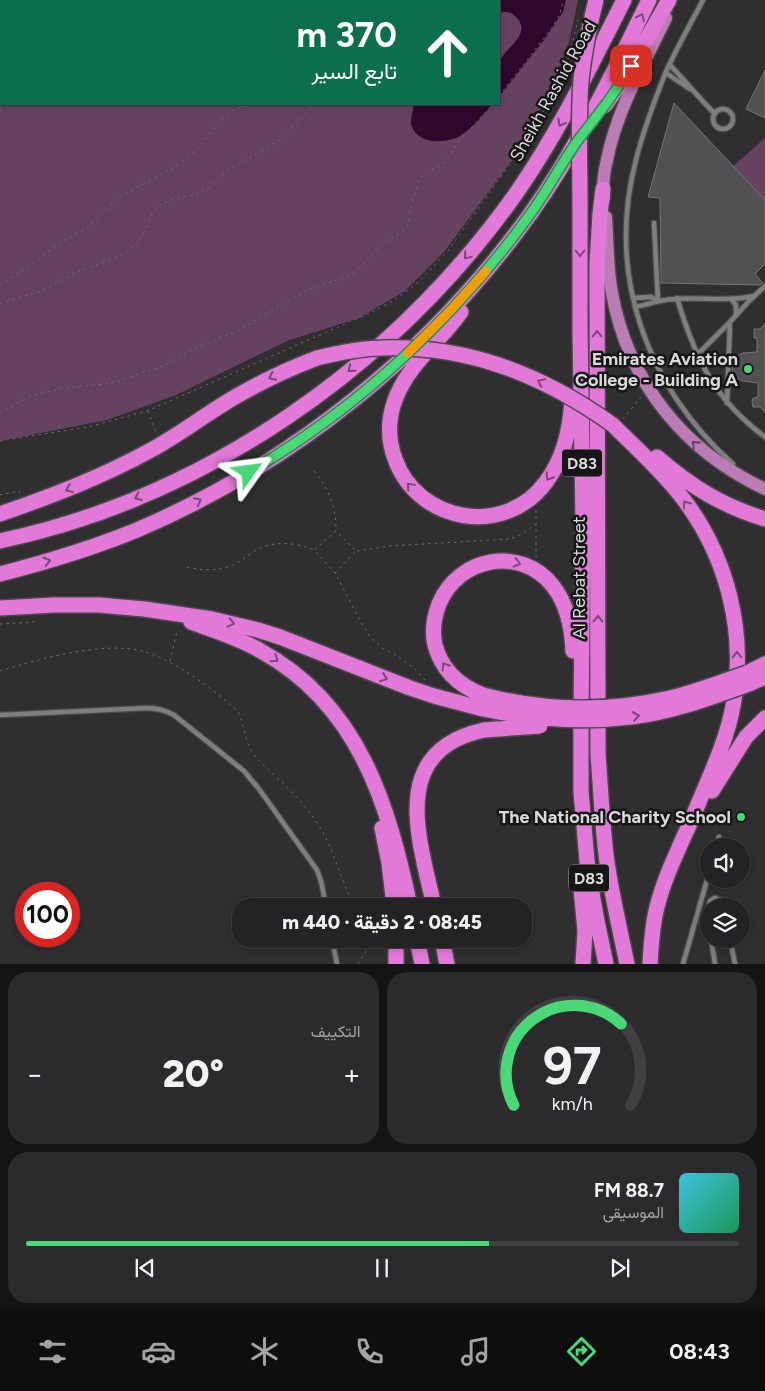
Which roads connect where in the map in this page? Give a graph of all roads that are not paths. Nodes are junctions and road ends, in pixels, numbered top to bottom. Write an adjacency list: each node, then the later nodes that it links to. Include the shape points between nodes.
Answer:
1 (596, 0): 24 (highway, Al Rebat Street / D83, one-way to 24, bridge, via 581,81)
2 (624, 0): 32 (highway, Sheikh Rashid Road, one-way to 32, via 558,128 515,195 466,258 381,344 291,414 195,471 109,508)
3 (649, 0): 11 (highway, one-way to 3)
4 (669, 0): 11 (highway, via 623,80)
5 (675, 0): 12 (main road, via 623,107)
6 (703, 0): 7 (lane)
7 (670, 65): 8 (lane); 9 (lane)
8 (666, 73): 9 (lane); 17 (lane, via 642,136 630,184 626,251)
9 (691, 90): 10 (lane)
10 (715, 114): 10 (lane, via 714,121 723,129 733,122 728,111 722,109)
11 (576, 142): 14 (highway, via 531,213)
12 (602, 189): 29 (main road, one-way to 12, via 730,471 685,434 648,388 636,366 612,295); 64 (highway, Al Rebat Street / D83, one-way to 12, via 607,861 598,755 597,264)
13 (654, 223): 20 (lane)
14 (480, 279): 24 (highway, one-way to 14, via 574,355 568,429 553,472 545,483 525,502 501,514 473,517 453,514 434,506 412,489 401,472 390,439 391,419 402,386 418,362 456,319); 33 (highway, one-way to 14, via 137,530 202,499 265,463 324,423 390,370)
15 (765, 286): 16 (lane)
16 (754, 296): 19 (lane); 22 (lane)
17 (633, 298): 20 (lane); 21 (lane)
18 (677, 298): 19 (lane); 20 (lane); 25 (lane)
19 (729, 298): 22 (lane, via 736,305)
20 (658, 300): 21 (lane)
21 (635, 307): 29 (lane, via 654,362 687,416 708,440)
22 (736, 315): 23 (lane)
23 (730, 322): 25 (lane); 26 (lane)
24 (580, 328): 43 (highway, Al Rebat Street / D83, via 583,523)
25 (696, 355): 26 (lane)
26 (727, 402): 28 (lane)
27 (617, 424): 30 (highway, one-way to 30, bridge, via 550,386 474,356 411,347 348,351 317,358 274,376 119,467 58,494); 31 (highway, via 699,490); 46 (highway, one-way to 27, via 725,738 733,707 737,675 733,611 726,580 699,522 681,496)
28 (765, 437)
29 (761, 487)
30 (0, 514)
31 (765, 519)
32 (0, 541)
33 (0, 574)
34 (0, 608): 35 (highway, via 91,605)
35 (166, 613): 39 (highway, one-way to 39, via 258,630 434,696); 44 (highway, one-way to 44, via 236,638 286,667 309,686 347,730)
36 (765, 664): 38 (highway)
37 (765, 676): 38 (highway)
38 (748, 678): 39 (highway, bridge, via 670,698 592,708); 42 (highway, one-way to 38, bridge, via 691,704)
39 (483, 702): 42 (highway, bridge, via 504,714 547,719); 43 (highway, one-way to 43, via 455,679 442,662 434,642 434,620 444,593 457,578 482,564 511,561 536,570 546,578 567,611)
40 (0, 716): 48 (lane, via 156,708 174,716 252,780 317,870)
41 (765, 718): 46 (highway, via 746,737)
42 (612, 719): 51 (highway, bridge, via 580,726 484,730 468,733 440,750 421,778 417,794 420,840)
43 (581, 722): 45 (highway, Al Rebat Street / D83)
44 (374, 782): 49 (highway); 50 (highway, via 391,827)
45 (581, 791): 62 (highway, via 577,840 585,931); 63 (highway, Al Rebat Street / D83, via 590,878)
46 (682, 842): 65 (highway, via 657,908)
47 (705, 888): 66 (lane)
48 (324, 898)
49 (393, 898)
50 (408, 898)
51 (432, 898)
52 (334, 948): 58 (lane)
53 (396, 948): 59 (highway)
54 (419, 948): 60 (highway)
55 (444, 948): 61 (highway)
56 (712, 948): 67 (lane)
57 (732, 948): 68 (lane)
58 (337, 964)
59 (396, 964)
60 (422, 964)
61 (447, 964)
62 (583, 964)
63 (606, 964)
64 (627, 964)
65 (650, 964)
66 (683, 964)
67 (715, 964)
68 (736, 964)

